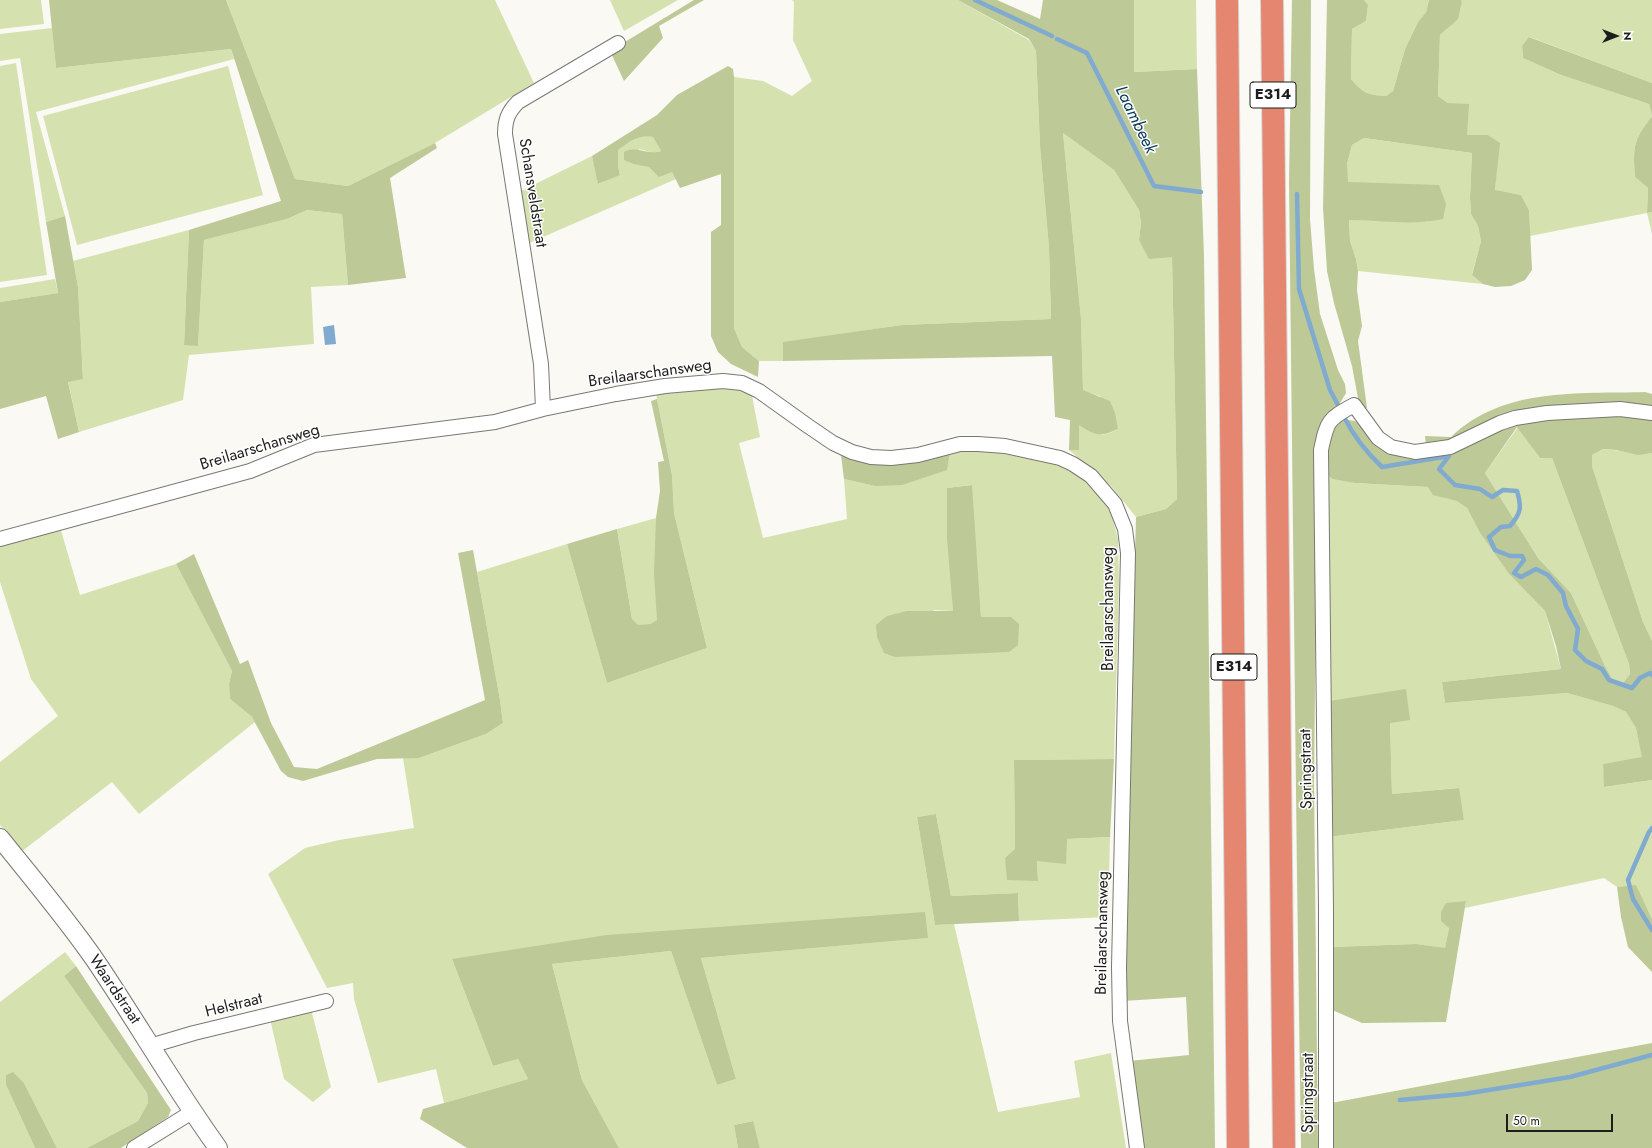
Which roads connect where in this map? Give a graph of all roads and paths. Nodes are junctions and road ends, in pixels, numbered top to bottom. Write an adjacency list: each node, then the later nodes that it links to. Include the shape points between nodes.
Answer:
1 (1227, 0): 14 (highway, E314)
2 (1272, 0): 15 (highway, E314)
3 (618, 42): 4 (street, Schansveldstraat, via 518,102 510,110 505,123 541,364)
4 (544, 409): 6 (street, Breilaarschansweg, via 495,422 314,445 250,471); 13 (street, Breilaarschansweg, via 665,386 723,381 742,383 759,391 814,430 852,452 891,458 918,455 960,444 1005,446 1060,458 1090,476 1105,491 1115,504 1124,529 1128,553 1119,967 1120,1021)
5 (1652, 413): 16 (street, Springstraat, via 1620,409 1547,412 1500,423 1450,447 1415,452 1390,447 1378,438 1354,405 1337,414 1328,425 1321,450)
6 (0, 539)
7 (0, 838): 9 (street, Waardstraat, via 94,959)
8 (326, 1001): 9 (street, Helstraat)
9 (150, 1046): 10 (street, Waardstraat)
10 (192, 1112): 11 (street); 12 (street, Waardstraat)
11 (134, 1148)
12 (218, 1148)
13 (1137, 1148)
14 (1238, 1148)
15 (1284, 1148)
16 (1326, 1148)

